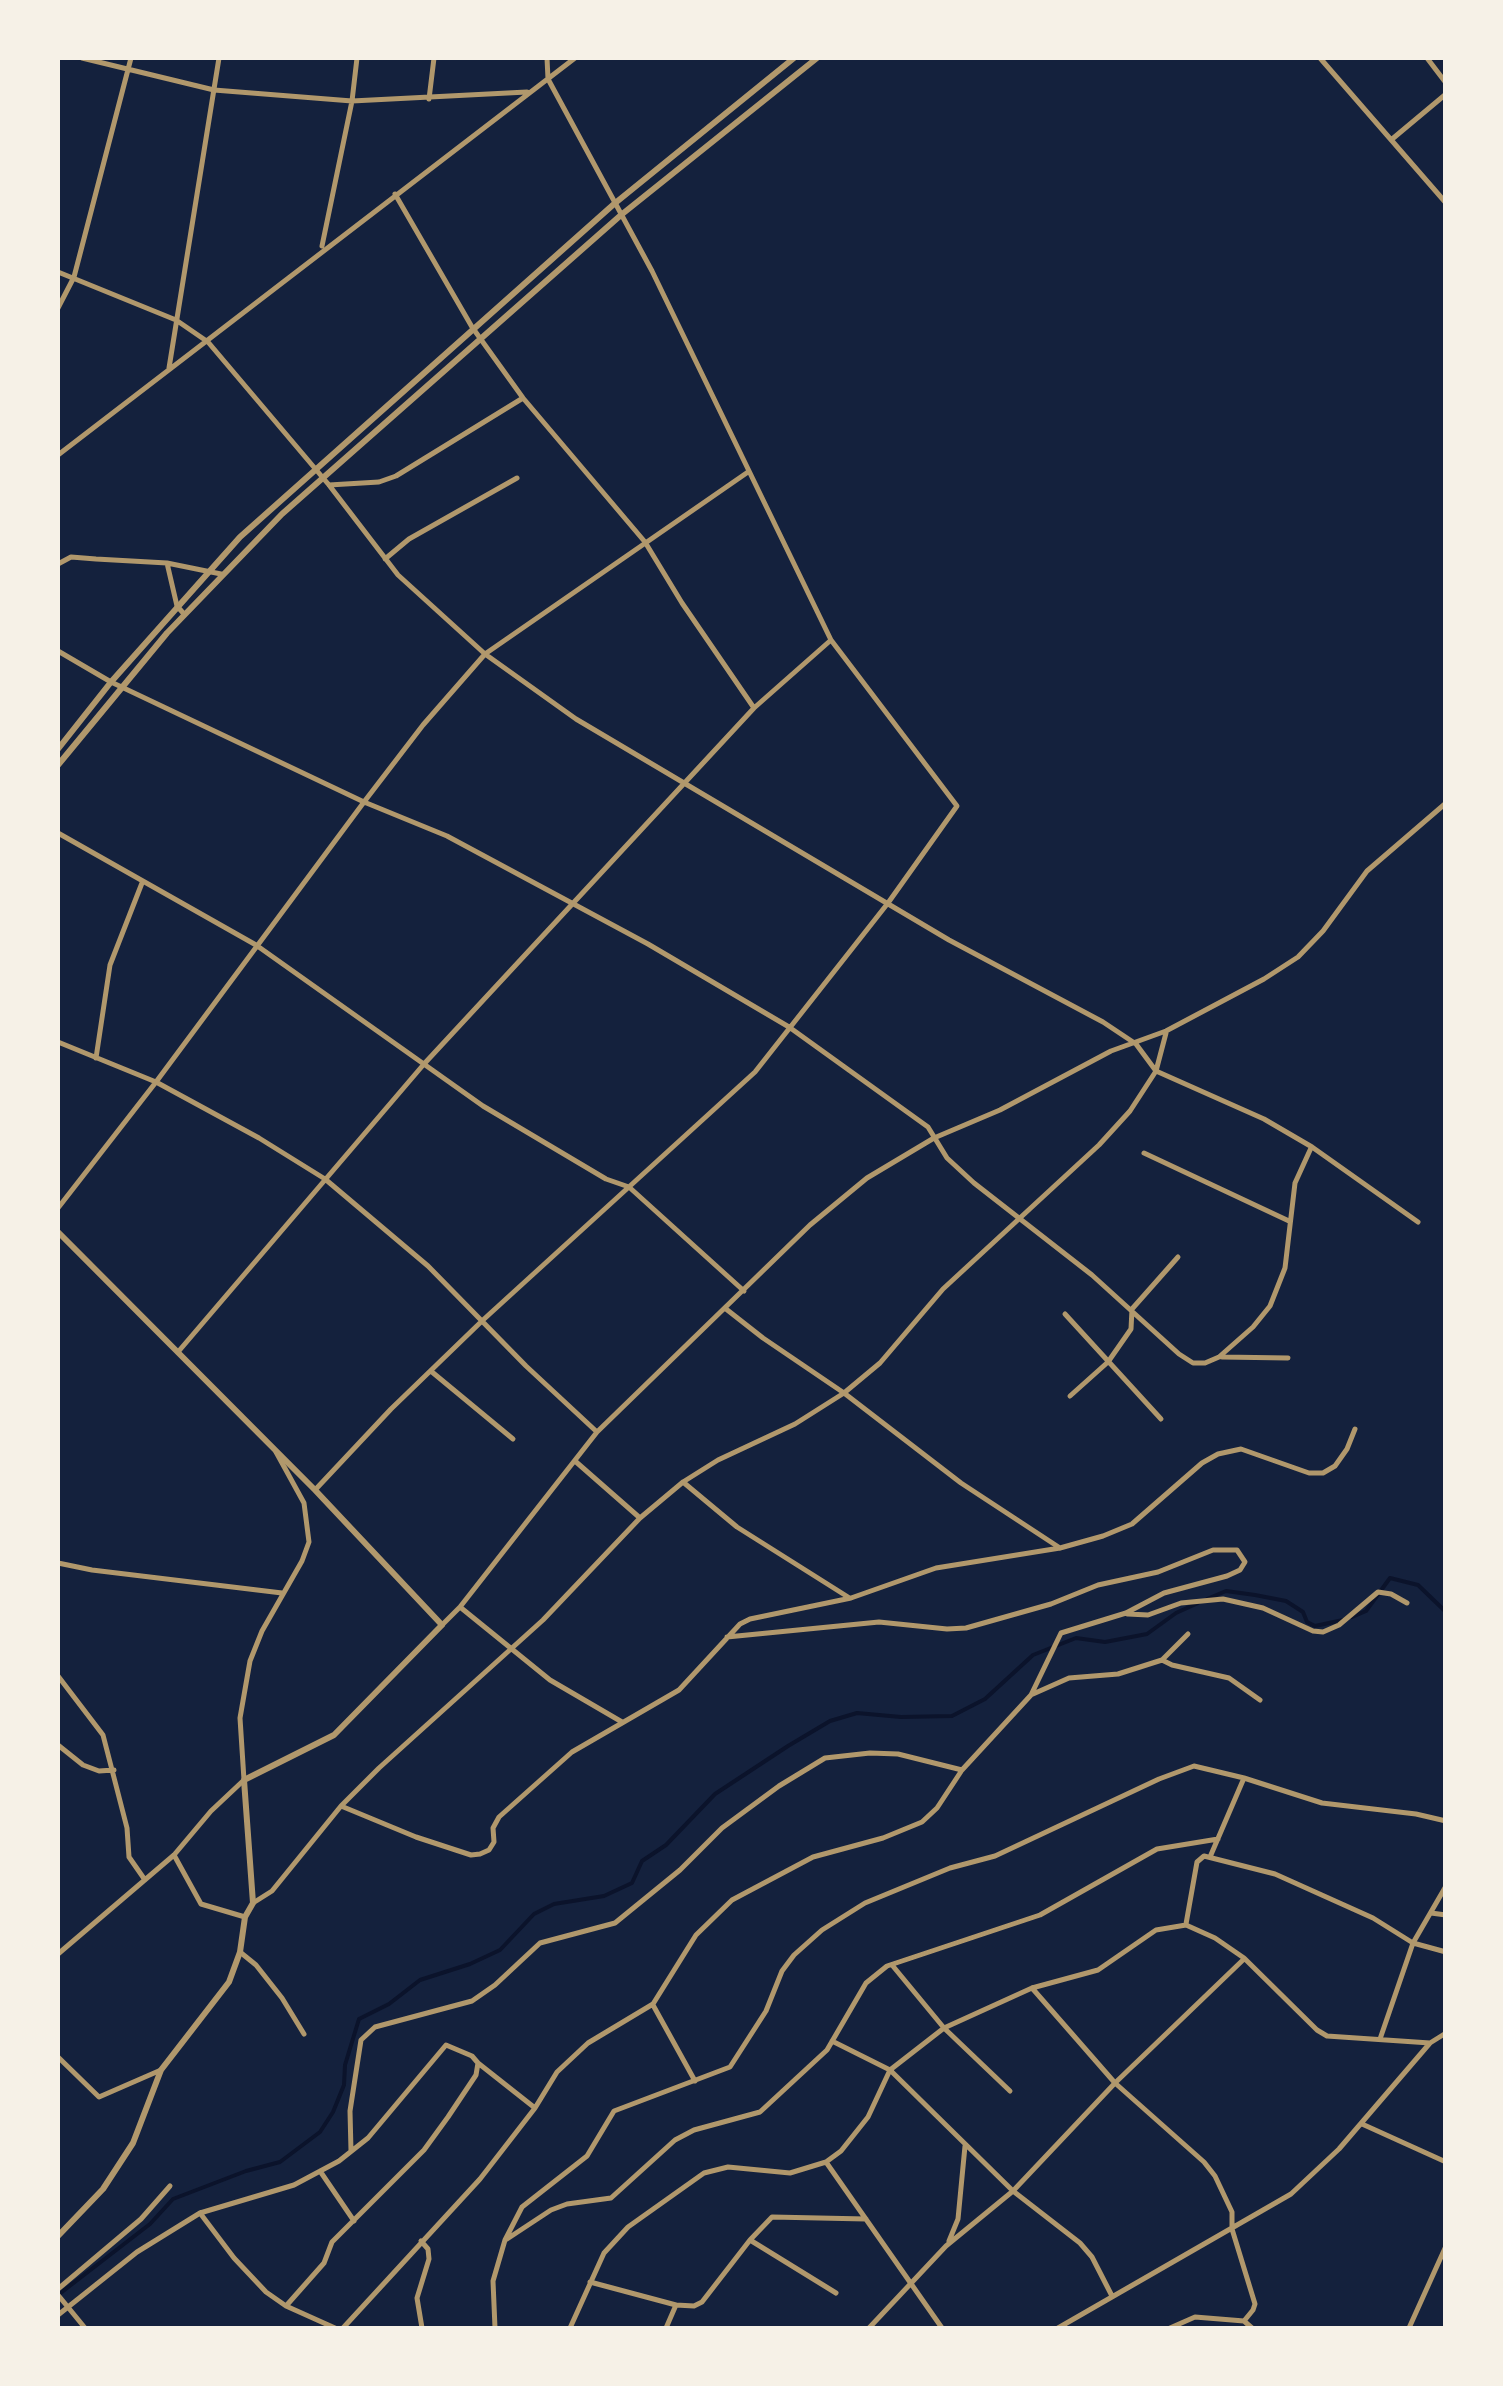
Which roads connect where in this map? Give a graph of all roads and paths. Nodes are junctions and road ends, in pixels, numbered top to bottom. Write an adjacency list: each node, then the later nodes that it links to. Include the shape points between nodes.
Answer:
1 (82, 58): 12 (street)
2 (131, 58): 12 (street)
3 (219, 58): 16 (street)
4 (357, 58): 21 (street)
5 (434, 58): 20 (street)
6 (547, 58): 14 (street)
7 (574, 58): 14 (street)
8 (794, 58): 13 (street)
9 (817, 58): 17 (street)
10 (1427, 58): 15 (street)
11 (1325, 59): 24 (street)
12 (129, 69): 16 (street); 31 (street)
13 (768, 78): 17 (street); 22 (street)
14 (548, 79): 18 (street); 27 (street)
15 (1446, 82)
16 (214, 90): 21 (street); 33 (street)
17 (778, 90): 23 (street)
18 (530, 92): 20 (street); 25 (street)
19 (1446, 94): 24 (street)
20 (430, 99): 21 (street)
21 (352, 101): 29 (street)
22 (740, 101): 23 (street); 27 (street)
23 (749, 113): 28 (street)
24 (1391, 140): 26 (street)
25 (395, 194): 29 (street); 34 (street)
26 (1446, 203)
27 (614, 204): 28 (street); 34 (street)
28 (621, 215): 35 (street); 41 (street)
29 (322, 250): 36 (street)
30 (58, 272): 31 (street)
31 (74, 277): 32 (street); 33 (street)
32 (58, 308)
33 (176, 320): 36 (street); 37 (street)
34 (472, 327): 35 (street); 40 (street)
35 (480, 339): 38 (street); 42 (street)
36 (208, 342): 37 (street); 40 (street)
37 (169, 368): 39 (street)
38 (523, 398): 44 (street, via 396,476); 45 (street)
39 (58, 455)
40 (315, 468): 42 (street); 49 (street)
41 (748, 472): 45 (street); 53 (street)
42 (322, 477): 44 (street); 50 (street)
43 (517, 478): 46 (street)
44 (329, 485): 46 (street)
45 (645, 542): 55 (street); 58 (street)
46 (385, 559): 55 (street)
47 (58, 563): 48 (street)
48 (167, 563): 49 (street); 51 (street)
49 (209, 570): 50 (street); 51 (street)
50 (221, 574): 52 (street)
51 (177, 606): 52 (street); 56 (street)
52 (184, 614): 57 (street)
53 (831, 640): 58 (street); 67 (street, via 957,806)
54 (58, 651): 56 (street)
55 (486, 654): 61 (street); 62 (street)
56 (111, 682): 57 (street); 59 (street)
57 (122, 686): 60 (street); 62 (street)
58 (754, 708): 61 (street)
59 (58, 749)
60 (58, 765)
61 (682, 785): 66 (street); 67 (street)
62 (364, 802): 66 (street, via 447,836); 68 (street)
63 (1446, 802): 70 (street, via 1367,872 1298,956)
64 (58, 833): 65 (street)
65 (142, 883): 68 (street); 73 (street, via 110,966)
66 (573, 903): 69 (street); 74 (street)
67 (888, 903): 69 (street); 72 (street)
68 (256, 945): 74 (street); 76 (street)
69 (789, 1026): 77 (street); 81 (street, via 755,1072)
70 (1166, 1032): 72 (street); 75 (street)
71 (58, 1042): 73 (street)
72 (1136, 1044): 75 (street); 77 (street)
73 (96, 1058): 76 (street)
74 (424, 1064): 80 (street); 81 (street, via 483,1106)
75 (1156, 1071): 78 (street); 83 (street, via 1120,1122)
76 (156, 1082): 80 (street); 82 (street)
77 (934, 1138): 83 (street, via 974,1184); 88 (street, via 866,1178)
78 (1312, 1147): 84 (street, via 1294,1183); 85 (street)
79 (1144, 1154): 84 (street)
80 (324, 1179): 92 (street); 93 (street)
81 (629, 1187): 88 (street); 92 (street)
82 (58, 1208)
83 (1020, 1217): 90 (street); 98 (street)
84 (1290, 1222): 94 (street, via 1286,1268 1270,1306)
85 (1418, 1222)
86 (58, 1232): 93 (street)
87 (1178, 1257): 90 (street)
88 (744, 1291): 89 (street)
89 (726, 1309): 98 (street); 102 (street)
90 (1132, 1309): 94 (street, via 1193,1363); 96 (street, via 1131,1329)
91 (1065, 1314): 96 (street)
92 (483, 1320): 97 (street); 102 (street)
93 (178, 1352): 104 (street)
94 (1220, 1358): 95 (street)
95 (1288, 1358)
96 (1108, 1362): 99 (street); 100 (street)
97 (432, 1372): 103 (street); 107 (street)
98 (844, 1392): 106 (street); 109 (street, via 961,1483)
99 (1070, 1396)
100 (1161, 1419)
101 (1355, 1429): 109 (street, via 1336,1466 1323,1472 1241,1449 1218,1454 1132,1524)
102 (597, 1432): 105 (street)
103 (513, 1439)
104 (274, 1449): 107 (street); 111 (street, via 304,1504 310,1530 302,1562)
105 (576, 1462): 108 (street); 114 (street)
106 (683, 1482): 108 (street); 112 (street, via 737,1527)
107 (315, 1490): 116 (street)
108 (640, 1518): 119 (street)
109 (1060, 1548): 112 (street, via 936,1568)
110 (58, 1563): 111 (street)
111 (283, 1593): 129 (street, via 250,1661 240,1718)
112 (851, 1598): 118 (street, via 750,1619)
113 (1406, 1603): 115 (street, via 1378,1592 1340,1626 1323,1632 1222,1599)
114 (460, 1607): 116 (street); 119 (street)
115 (1126, 1614): 118 (street, via 1240,1570 1243,1555 1213,1550 966,1628 879,1622); 122 (street, via 1061,1632)
116 (442, 1625): 129 (street, via 334,1736)
117 (1188, 1634): 120 (street)
118 (728, 1638): 124 (street, via 680,1690)
119 (512, 1649): 124 (street); 130 (street)
120 (1162, 1660): 122 (street, via 1118,1674 1069,1678); 123 (street, via 1229,1678)
121 (58, 1676): 126 (street, via 103,1735)
122 (1031, 1695): 127 (street)
123 (1260, 1700)
124 (622, 1722): 130 (street, via 572,1752 500,1817 494,1842 480,1854)
125 (58, 1745): 126 (street, via 83,1765)
126 (114, 1770): 135 (street, via 130,1856)
127 (962, 1770): 151 (street, via 922,1822 813,1856 732,1900 696,1935); 168 (street, via 898,1754 826,1758 722,1828 615,1924 540,1943 472,2001 375,2028 362,2040)
128 (1244, 1778): 131 (street, via 1322,1803); 132 (street); 162 (street, via 1194,1766 1177,1771 995,1856 865,1903 804,1943 735,2062)
129 (244, 1780): 133 (street); 137 (street)
130 (341, 1806): 137 (street, via 272,1891)
131 (1446, 1821)
132 (1218, 1839): 134 (street); 149 (street, via 1157,1848 1040,1915)
133 (174, 1856): 135 (street); 140 (street, via 200,1904)
134 (1210, 1857): 141 (street, via 1198,1862); 143 (street, via 1275,1874)
135 (145, 1880): 144 (street)
136 (1446, 1886): 138 (street)
137 (254, 1903): 140 (street)
138 (1430, 1912): 139 (street); 143 (street)
139 (1446, 1915)
140 (246, 1916): 145 (street)
141 (1186, 1925): 148 (street); 150 (street, via 1156,1930 1098,1970)
142 (58, 1941): 144 (street)
143 (1413, 1943): 146 (street); 155 (street)
144 (64, 1948): 147 (street)
145 (240, 1952): 154 (street); 160 (street, via 230,1982)
146 (1446, 1952)
147 (58, 1954)
148 (1244, 1958): 155 (street, via 1316,2030); 163 (street)
149 (892, 1964): 152 (street); 156 (street, via 866,1983)
150 (1032, 1988): 152 (street); 163 (street)
151 (653, 2004): 162 (street); 165 (street, via 588,2043 557,2072)
152 (944, 2028): 161 (street); 164 (street)
153 (1446, 2033): 157 (street)
154 (304, 2034)
155 (1380, 2039): 157 (street)
156 (832, 2040): 161 (street); 179 (street, via 760,2112 694,2130 611,2198 551,2210)
157 (1430, 2043): 166 (street)
158 (58, 2057): 160 (street, via 99,2097)
159 (478, 2063): 165 (street); 168 (street, via 446,2046); 176 (street, via 424,2150)
160 (160, 2070): 178 (street, via 134,2143 103,2189)
161 (890, 2070): 167 (street); 169 (street, via 868,2117)
162 (695, 2081): 179 (street, via 614,2110 587,2156 522,2207)
163 (1115, 2083): 173 (street); 177 (street, via 1204,2162 1232,2212)
164 (1010, 2091)
165 (534, 2108): 181 (street)
166 (1361, 2124): 170 (street); 177 (street, via 1310,2179)
167 (965, 2146): 173 (street); 182 (street, via 958,2220)
168 (351, 2151): 171 (street)
169 (826, 2162): 175 (street); 184 (street, via 790,2173 704,2172 628,2227)
170 (1446, 2162)
171 (320, 2172): 174 (street); 176 (street)
172 (170, 2186): 186 (street)
173 (1014, 2191): 182 (street); 188 (street, via 1080,2243)
174 (200, 2213): 189 (street); 190 (street, via 249,2276)
175 (866, 2219): 180 (street, via 772,2217); 185 (street)
176 (354, 2222): 190 (street)
177 (1232, 2229): 188 (street); 193 (street, via 1255,2304)
178 (58, 2236)
179 (505, 2240): 198 (street, via 493,2281)
180 (750, 2240): 187 (street); 191 (street, via 702,2302)
181 (421, 2241): 196 (street); 197 (street, via 430,2259 418,2298)
182 (946, 2246): 185 (street)
183 (1446, 2246): 206 (street)
184 (590, 2282): 191 (street); 199 (street)
185 (912, 2284): 201 (street); 202 (street)
186 (58, 2292): 189 (street)
187 (836, 2293)
188 (1112, 2296): 203 (street)
189 (66, 2305): 192 (street); 194 (street)
190 (286, 2306): 195 (street)
191 (676, 2306): 200 (street)
192 (58, 2314)
193 (1244, 2322): 204 (street, via 1196,2317); 205 (street)
194 (85, 2328)
195 (335, 2328)
196 (344, 2328)
197 (422, 2328)
198 (495, 2328)
199 (570, 2328)
200 (666, 2328)
201 (869, 2328)
202 (942, 2328)
203 (1058, 2328)
204 (1170, 2328)
205 (1252, 2328)
206 (1409, 2328)

